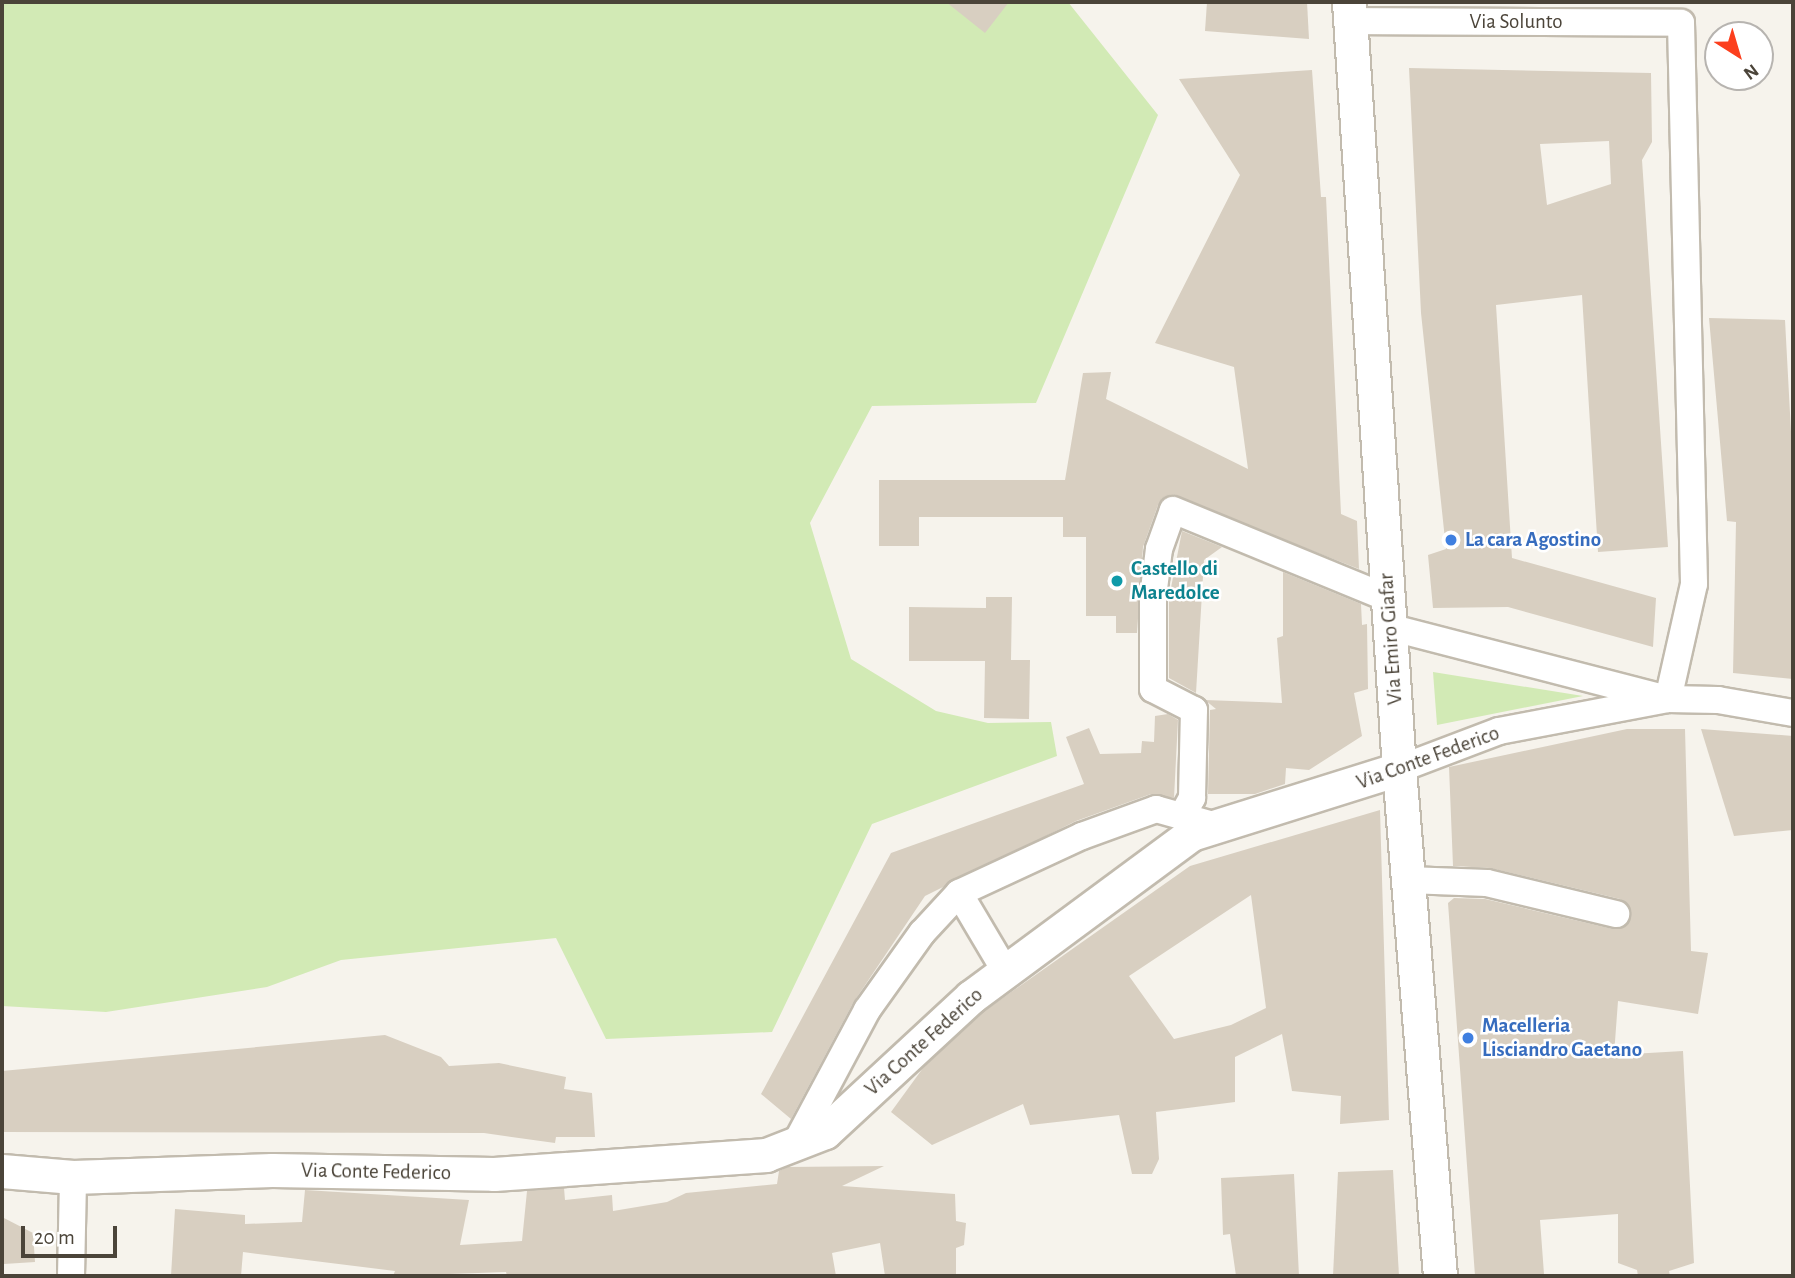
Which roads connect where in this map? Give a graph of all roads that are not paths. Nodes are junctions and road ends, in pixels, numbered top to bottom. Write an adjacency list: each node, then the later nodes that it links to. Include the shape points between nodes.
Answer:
1 (1350, 11): 2 (street, Via Emiro Giafar); 3 (street, Via Solunto, via 1681,23 1694,584)
2 (1389, 612): 3 (street); 5 (street, Via Emiro Giafar); 6 (street, via 1173,510 1158,549 1153,689 1194,710 1192,798)
3 (1668, 699): 4 (street, Via Conte Federico, via 1718,700); 5 (street, Via Conte Federico, via 1499,731)
4 (1793, 713)
5 (1399, 769): 7 (street, Via Conte Federico); 8 (street, Via Emiro Giafar)
6 (1182, 816): 7 (street); 9 (street, via 1156,809 1082,836)
7 (1217, 826): 11 (street, Via Conte Federico, via 1191,834)
8 (1408, 880): 10 (street, via 1487,883); 16 (street, Via Emiro Giafar)
9 (959, 893): 11 (street); 12 (street, via 922,933 867,1010)
10 (1616, 914)
11 (1006, 972): 12 (street, Via Conte Federico, via 971,997 825,1132)
12 (796, 1143): 14 (street, Via Conte Federico, via 766,1155 495,1174 272,1170)
13 (2, 1171): 14 (street, Via Conte Federico)
14 (73, 1177): 15 (street)
15 (71, 1276)
16 (1440, 1276)

